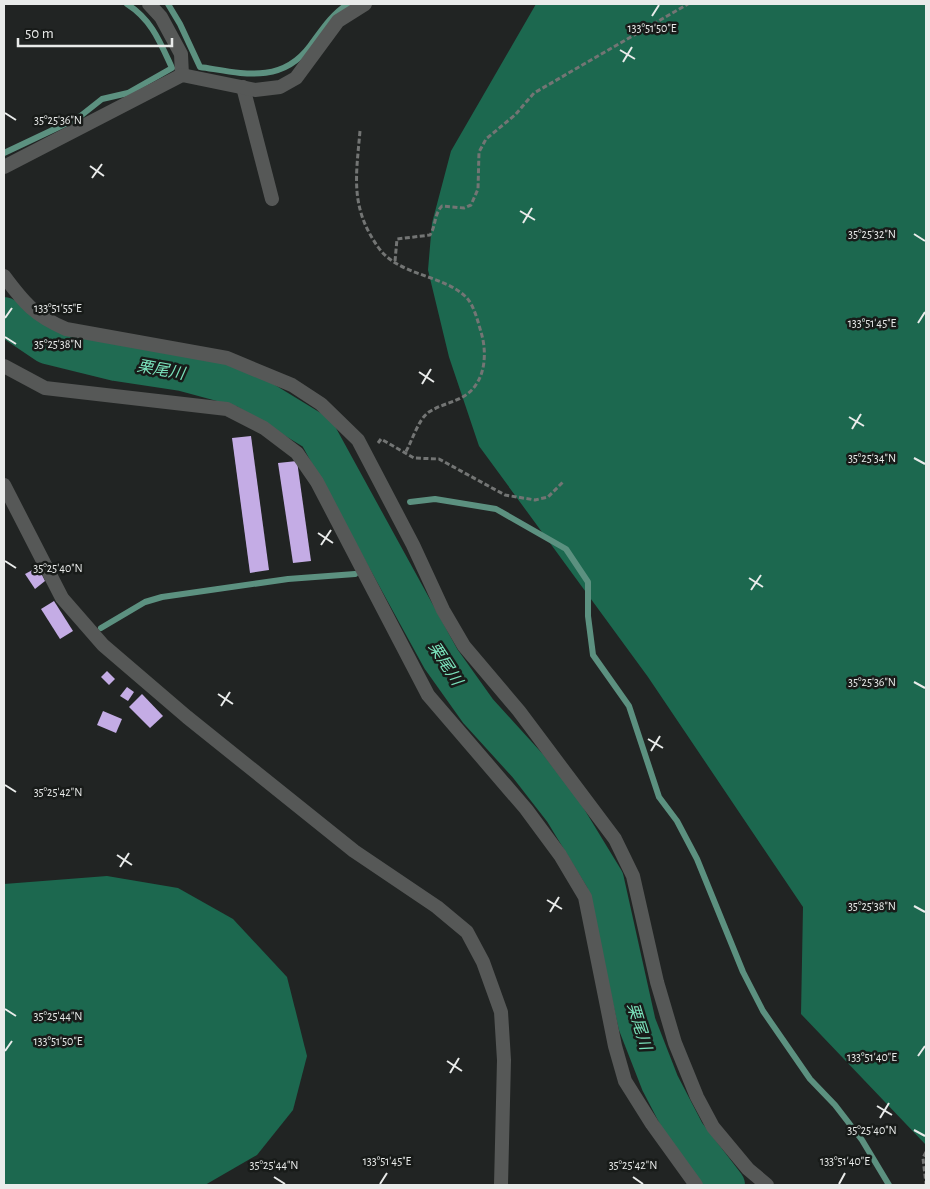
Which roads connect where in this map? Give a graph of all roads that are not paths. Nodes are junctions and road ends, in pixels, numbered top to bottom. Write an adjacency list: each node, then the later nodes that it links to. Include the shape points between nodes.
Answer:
1 (149, 4): 3 (street, via 161,17 180,54)
2 (365, 4): 4 (street, via 338,21 296,78 280,87 255,90)
3 (182, 75): 4 (street); 5 (street)
4 (243, 87): 6 (street)
5 (4, 167)
6 (272, 199)
7 (4, 276): 12 (street, via 25,304 44,319 66,329 227,358 292,385 322,404 358,440 464,646 519,711 615,839 633,876 657,982 675,1043 697,1097 713,1128)
8 (4, 366): 11 (street, via 45,388 227,409 264,428 297,453 316,482 428,695 526,809 560,855 585,897 625,1081)
9 (4, 486): 10 (street, via 62,598 103,645 354,851 437,907 466,932 483,962 501,1012 504,1060)
10 (502, 1185)
11 (696, 1185)
12 (767, 1185)

